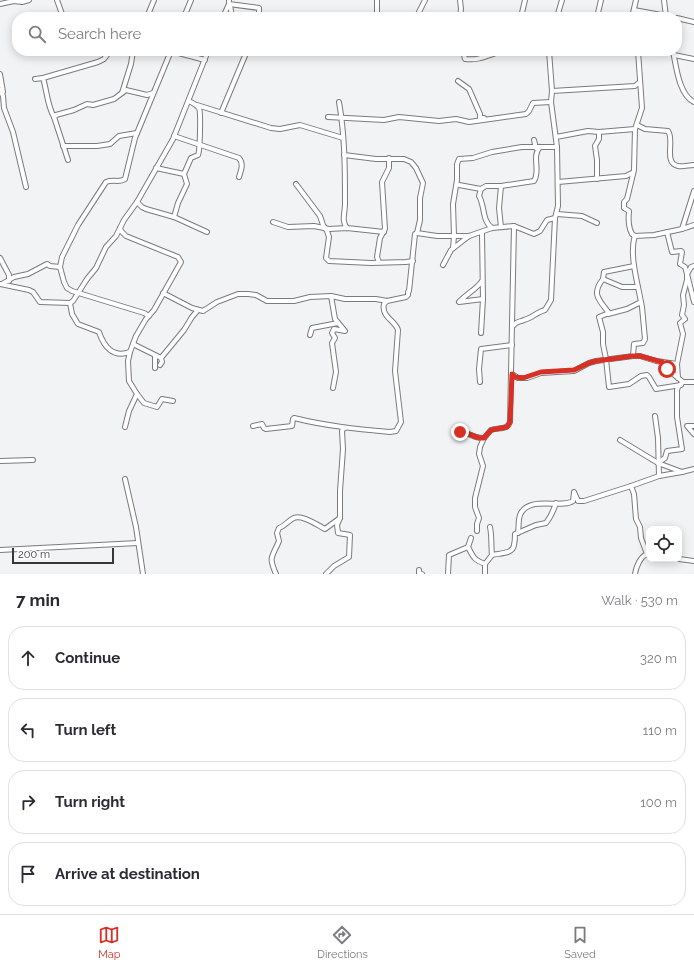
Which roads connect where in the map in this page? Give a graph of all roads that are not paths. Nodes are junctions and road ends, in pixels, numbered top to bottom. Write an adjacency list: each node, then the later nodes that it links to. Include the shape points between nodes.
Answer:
1 (14, 0): 2 (street); 15 (street)
2 (29, 0)
3 (57, 0): 17 (street)
4 (154, 0): 18 (street)
5 (191, 0): 19 (street)
6 (377, 0): 23 (street)
7 (425, 0): 24 (street)
8 (460, 0): 25 (street)
9 (525, 0): 26 (street)
10 (562, 0): 27 (street)
11 (601, 0): 28 (street)
12 (636, 0): 16 (street)
13 (664, 0): 30 (street)
14 (229, 2): 20 (street); 21 (street); 22 (street, via 259,8)
15 (0, 4)
16 (634, 10): 29 (street)
17 (61, 12)
18 (149, 12)
19 (186, 12)
20 (225, 12)
21 (231, 12)
22 (259, 12)
23 (377, 12)
24 (419, 12)
25 (461, 12)
26 (522, 12)
27 (558, 12)
28 (598, 12)
29 (645, 12)
30 (666, 12)
31 (682, 19): 32 (street)
32 (694, 22)
33 (106, 56): 48 (street, via 98,62)
34 (133, 56): 54 (street)
35 (169, 56): 55 (street)
36 (190, 56): 46 (street)
37 (206, 56): 46 (street)
38 (245, 56): 62 (street)
39 (464, 56): 40 (street, via 465,59 472,60)
40 (490, 56)
41 (549, 56): 53 (street)
42 (638, 56): 51 (street)
43 (674, 56): 59 (street, via 680,84 687,98)
44 (682, 56): 45 (street)
45 (694, 59)
46 (205, 60): 56 (street)
47 (0, 74): 61 (street, via 6,104)
48 (43, 78): 49 (street); 63 (street, via 47,100)
49 (35, 79)
50 (458, 81): 65 (street, via 469,89 480,118)
51 (640, 82): 53 (street, via 634,86); 67 (street, via 642,108)
52 (0, 90): 61 (street)
53 (552, 91): 58 (street)
54 (122, 93): 55 (street, via 126,90 147,95); 63 (street, via 114,99 93,105 87,104 56,114)
55 (154, 93): 69 (street)
56 (188, 101): 60 (street); 70 (street)
57 (339, 102): 66 (street)
58 (551, 102): 65 (street, via 532,103 526,114); 71 (street)
59 (694, 102)
60 (197, 105): 62 (street); 74 (street, via 200,109)
61 (4, 108): 91 (street, via 13,132)
62 (221, 113): 72 (street, via 271,128 300,125)
63 (54, 117): 75 (street)
64 (328, 117): 66 (street)
65 (496, 117): 66 (street, via 469,122 456,119 439,121 399,117 384,120)
66 (342, 118): 72 (street)
67 (636, 127): 68 (street); 81 (street, via 668,131 673,163 678,166); 83 (street)
68 (599, 132): 71 (street, via 588,131); 86 (street, via 595,146)
69 (137, 133): 75 (street, via 119,136 110,144); 123 (street, via 125,179 106,182 76,228)
70 (174, 136): 74 (street); 82 (street)
71 (556, 137): 76 (street)
72 (343, 138): 78 (street)
73 (534, 140): 77 (street)
74 (200, 145): 84 (street, via 199,152 191,158); 85 (street, via 239,158 242,167)
75 (63, 146): 80 (street)
76 (557, 147): 77 (street); 87 (street)
77 (538, 148): 90 (street, via 537,175 534,181); 113 (street, via 492,152 474,158 459,159 452,208)
78 (344, 155): 79 (street); 105 (street, via 343,221)
79 (389, 158): 109 (street, via 390,168 382,182); 112 (street, via 411,162 423,183 420,220)
80 (68, 160)
81 (694, 165)
82 (156, 168): 84 (street); 95 (street)
83 (632, 173): 86 (street); 115 (street, via 624,208 629,211 630,230)
84 (184, 174): 97 (street, via 187,184)
85 (239, 177)
86 (597, 179): 87 (street)
87 (558, 182): 96 (street)
88 (296, 184): 104 (street, via 320,216)
89 (458, 185): 92 (street)
90 (501, 186): 92 (street, via 486,186); 102 (street)
91 (26, 187)
92 (481, 189): 106 (street, via 479,196 483,203 486,223)
93 (694, 191): 94 (street)
94 (693, 200): 107 (street)
95 (137, 202): 97 (street, via 146,209); 103 (street)
96 (556, 216): 99 (street, via 582,216); 101 (street, via 547,220 540,231 534,234); 143 (street, via 551,300 545,310)
97 (174, 217): 108 (street)
98 (273, 222): 104 (street, via 288,227)
99 (597, 223)
100 (694, 225): 107 (street)
101 (514, 226): 102 (street); 143 (street)
102 (501, 227): 106 (street)
103 (120, 228): 131 (street); 132 (street, via 126,236 180,259 181,264)
104 (325, 228): 105 (street); 119 (street, via 328,233 326,258 329,261)
105 (347, 228): 109 (street)
106 (492, 228): 110 (street)
107 (682, 228): 111 (street)
108 (207, 232)
109 (384, 232): 119 (street, via 380,238 377,257)
110 (482, 232): 114 (street); 127 (street)
111 (667, 232): 115 (street); 124 (street, via 672,252 682,252 680,264 685,267)
112 (416, 233): 113 (street); 118 (street)
113 (454, 236): 114 (street); 116 (street)
114 (469, 236): 116 (street)
115 (635, 236): 121 (street)
116 (452, 248): 120 (street)
117 (0, 258): 126 (street, via 10,275)
118 (413, 261): 119 (street); 135 (street, via 408,295)
119 (379, 262)
120 (443, 265)
121 (634, 266): 125 (street, via 604,272); 130 (street)
122 (694, 266): 124 (street)
123 (60, 267): 126 (street, via 47,264); 131 (street, via 67,288)
124 (688, 274): 137 (street); 154 (street, via 682,295 682,315 685,319 680,323 682,334)
125 (603, 279): 130 (street, via 622,287); 141 (street, via 596,294 610,313)
126 (9, 280): 128 (street); 129 (street)
127 (482, 280): 134 (street); 134 (street, via 478,287 459,302)
128 (1, 284): 129 (street)
129 (10, 286): 138 (street, via 33,292 40,302)
130 (638, 287): 136 (street)
131 (79, 293): 138 (street); 140 (street)
132 (163, 293): 139 (street); 140 (street)
133 (331, 296): 135 (street); 139 (street, via 306,297 294,301 267,301 256,295 238,294 203,311); 142 (street)
134 (483, 299): 144 (street)
135 (387, 301): 169 (street, via 384,304 384,312 398,330 395,371 401,422 396,431 390,432)
136 (641, 302): 141 (street, via 627,309); 150 (street, via 645,342 634,344)
137 (694, 302)
138 (70, 303): 148 (street, via 72,314 78,324 99,332 103,342 116,354)
139 (198, 310): 151 (street)
140 (149, 316): 146 (street)
141 (599, 316): 152 (street)
142 (338, 324): 145 (street, via 312,328); 162 (street, via 345,331 334,329 332,333 335,338 332,343 336,372)
143 (512, 326): 147 (street)
144 (481, 333)
145 (310, 335)
146 (133, 344): 148 (street); 149 (street)
147 (512, 345): 157 (street); 159 (street, via 481,349)
148 (130, 352): 163 (street, via 129,381)
149 (155, 356): 151 (street); 156 (street)
150 (633, 356): 152 (street); 153 (street)
151 (161, 358): 155 (street)
152 (606, 359): 157 (street, via 574,370 541,372 523,378); 161 (street, via 609,387 629,384 647,375 656,389)
153 (662, 362): 154 (street); 158 (street)
154 (677, 364): 158 (street)
155 (160, 365)
156 (155, 368)
157 (512, 374): 172 (street, via 509,425 506,428 491,430)
158 (678, 378): 161 (street)
159 (480, 382)
160 (694, 382): 161 (street)
161 (682, 384): 176 (street, via 677,390 677,417 682,449 667,451 665,458)
162 (334, 388)
163 (137, 394): 164 (street, via 144,403 157,407 162,399); 168 (street)
164 (173, 401)
165 (655, 416): 176 (street)
166 (253, 426): 169 (street, via 262,424 266,429 292,426 294,418)
167 (694, 426): 171 (street, via 687,426)
168 (125, 427)
169 (346, 428): 183 (street, via 342,432)
170 (460, 432): 172 (street)
171 (694, 434)
172 (484, 438): 185 (street, via 479,454 483,466 475,498 479,518 476,524)
173 (620, 440): 176 (street)
174 (33, 460): 175 (street)
175 (0, 461)
176 (658, 463): 178 (street); 179 (street)
177 (694, 469): 178 (street)
178 (682, 472): 179 (street)
179 (659, 476): 181 (street)
180 (125, 479): 188 (street)
181 (631, 486): 182 (street, via 584,501 578,501 574,492 573,501 570,503); 190 (street, via 636,519)
182 (556, 503): 186 (street, via 546,523); 186 (street, via 532,505 521,512)
183 (340, 518): 199 (street, via 325,528 312,520 295,518 286,526 279,528 279,542 272,552 271,559); 200 (street, via 337,525 338,533 350,535 349,557)
184 (490, 527): 192 (street)
185 (477, 531)
186 (518, 533): 192 (street, via 515,534 512,549)
187 (471, 538): 189 (street)
188 (138, 543): 191 (street); 198 (street)
189 (468, 548): 196 (street, via 473,558); 202 (street, via 449,555)
190 (646, 549)
191 (0, 550)
192 (492, 555): 196 (street)
193 (646, 555): 204 (street, via 640,559)
194 (682, 559): 195 (street)
195 (694, 561)
196 (485, 564): 203 (street)
197 (419, 570): 201 (street)
198 (143, 574)
199 (276, 574)
200 (326, 574)
201 (422, 574)
202 (448, 574)
203 (485, 574)
204 (635, 574)

